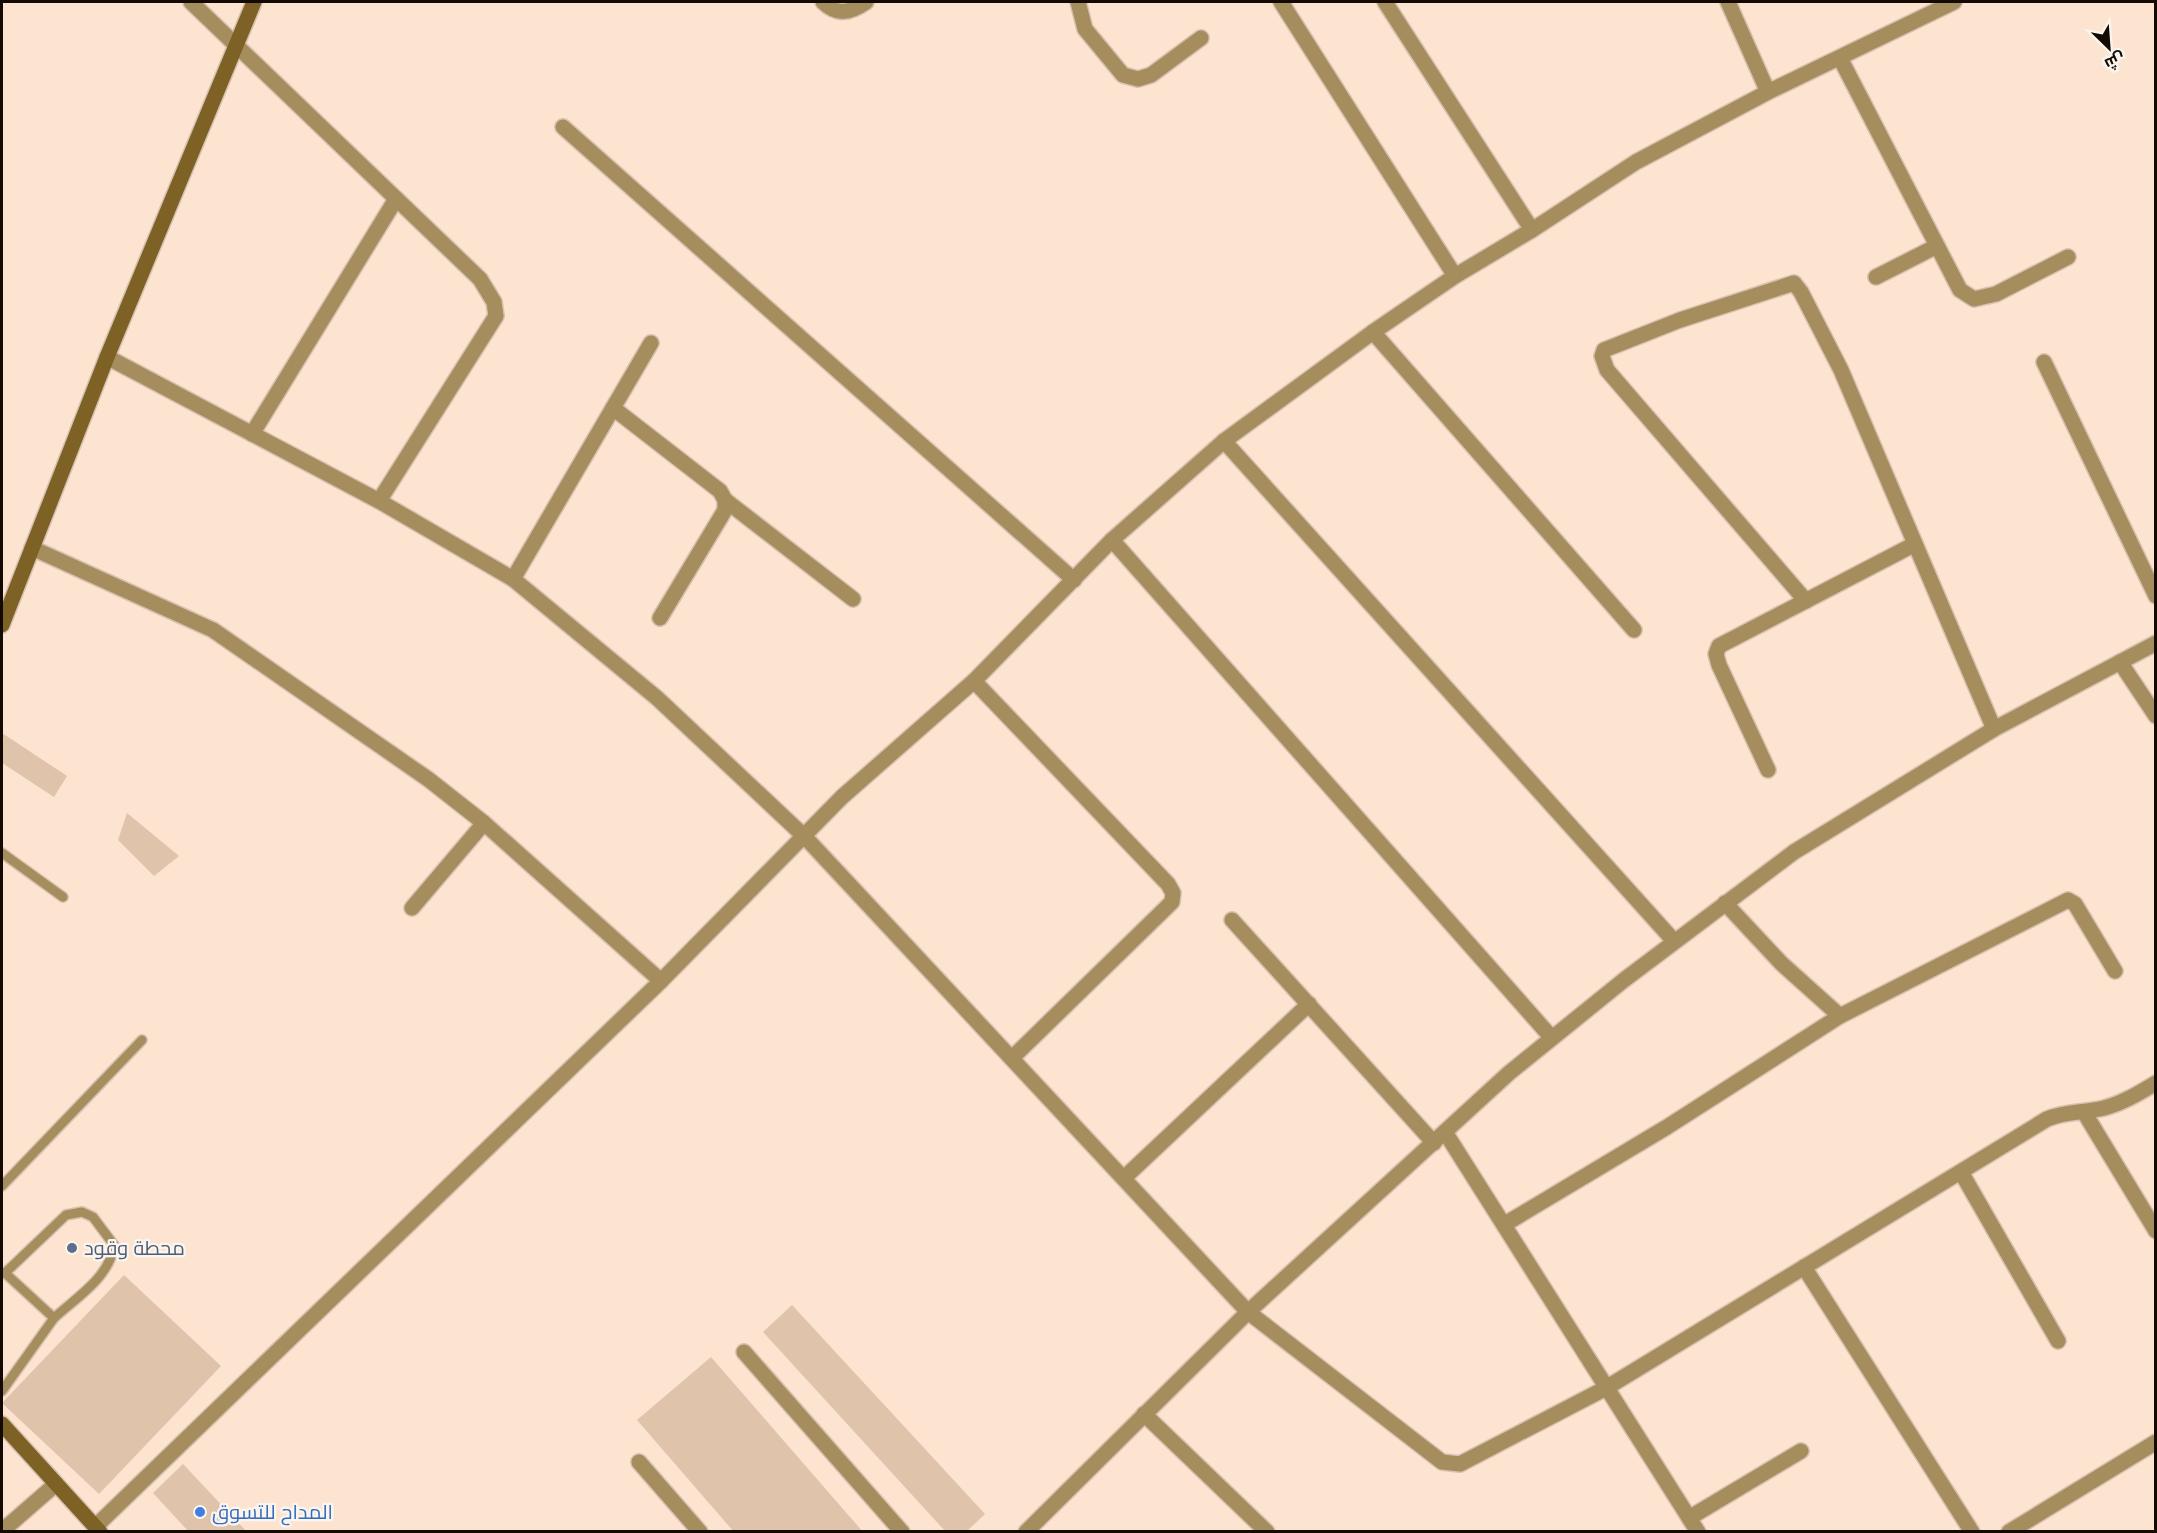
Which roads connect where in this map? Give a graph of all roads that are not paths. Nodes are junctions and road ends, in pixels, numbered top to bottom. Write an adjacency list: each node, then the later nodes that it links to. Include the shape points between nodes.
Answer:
1 (191, 2): 11 (street)
2 (254, 2): 11 (street)
3 (823, 2): 4 (street, via 840,13)
4 (866, 2)
5 (1078, 2): 10 (street, via 1085,29 1123,75 1138,79 1151,75)
6 (1281, 2): 19 (street)
7 (1385, 2): 16 (street)
8 (1728, 2): 13 (street)
9 (1954, 2): 12 (street)
10 (1200, 38)
11 (236, 46): 15 (street); 23 (street)
12 (1840, 58): 13 (street); 17 (street)
13 (1768, 92): 16 (street, via 1636,162)
14 (563, 127): 34 (street)
15 (396, 199): 26 (street); 29 (street, via 480,279 494,302 496,316)
16 (1532, 230): 19 (street)
17 (1936, 246): 18 (street, via 1960,290 1974,299 1996,294); 20 (street)
18 (2068, 256)
19 (1455, 276): 21 (street)
20 (1876, 276)
21 (1372, 332): 27 (street); 40 (street)
22 (651, 343): 25 (street)
23 (106, 357): 26 (street); 32 (street)
24 (2044, 362): 35 (street)
25 (613, 408): 28 (street, via 720,491); 33 (street)
26 (252, 434): 29 (street)
27 (1224, 441): 30 (street); 54 (street)
28 (725, 500): 36 (street); 38 (street, via 725,510)
29 (379, 501): 33 (street)
30 (1112, 540): 34 (street); 59 (street)
31 (1915, 544): 37 (street); 37 (street, via 1841,370 1794,283 1680,320 1604,350 1607,370); 45 (street)
32 (32, 548): 39 (street); 47 (street, via 213,630 428,778)
33 (513, 579): 48 (street, via 657,698)
34 (1074, 580): 43 (street)
35 (2156, 596)
36 (853, 599)
37 (1806, 601): 46 (street, via 1719,646 1716,654)
38 (660, 618)
39 (2, 625)
40 (1634, 630)
41 (2156, 643): 42 (street)
42 (2120, 662): 44 (street); 45 (street)
43 (974, 681): 48 (street, via 842,797); 61 (street, via 1173,893 1172,902)
44 (2156, 716)
45 (1994, 729): 51 (street, via 1794,852)
46 (1768, 770)
47 (484, 822): 52 (street); 56 (street)
48 (805, 837): 56 (street); 61 (street)
49 (2, 853): 50 (lane)
50 (63, 897)
51 (1725, 903): 54 (street); 58 (street, via 1781,963)
52 (412, 908)
53 (1232, 920): 57 (street)
54 (1674, 941): 59 (street)
55 (2115, 971): 58 (street, via 2075,904 2068,900)
56 (661, 981): 85 (street)
57 (1310, 1004): 64 (street); 66 (street)
58 (1840, 1016): 68 (street, via 1667,1127)
59 (1551, 1037): 64 (street)
60 (142, 1040): 67 (lane)
61 (1012, 1058): 66 (street)
62 (2156, 1083): 63 (street, via 2127,1100)
63 (2084, 1112): 65 (street, via 2065,1112 2047,1119); 69 (street)
64 (1439, 1137): 68 (street); 72 (street)
65 (1960, 1172): 70 (street); 74 (street)
66 (1124, 1178): 72 (street)
67 (2, 1186)
68 (1504, 1224): 76 (street)
69 (2156, 1231)
70 (1804, 1267): 76 (street); 91 (street)
71 (3, 1273): 73 (lane); 73 (lane, via 66,1215 82,1212 93,1216 114,1245 112,1259 105,1271)
72 (1248, 1312): 76 (street, via 1442,1462 1460,1464); 78 (street)
73 (54, 1318): 77 (lane)
74 (2058, 1341)
75 (744, 1352): 88 (street)
76 (1606, 1388): 84 (street)
77 (2, 1392)
78 (1144, 1414): 89 (street); 90 (street)
79 (2, 1424): 83 (street)
80 (2156, 1442): 92 (street)
81 (1801, 1451): 84 (street)
82 (639, 1462): 87 (street)
83 (57, 1484): 85 (street); 86 (street)
84 (1693, 1525)
85 (98, 1529)
86 (2, 1530)
87 (700, 1532)
88 (902, 1532)
89 (1026, 1532)
90 (1267, 1532)
91 (1972, 1532)
92 (2009, 1532)

